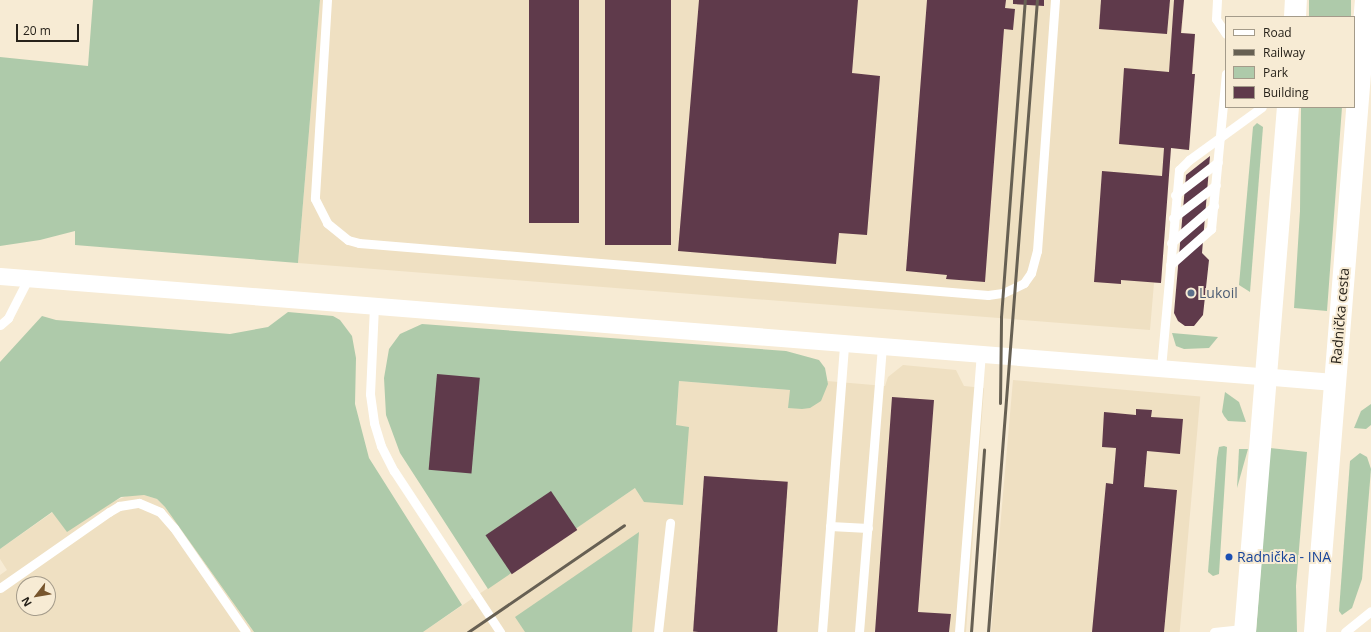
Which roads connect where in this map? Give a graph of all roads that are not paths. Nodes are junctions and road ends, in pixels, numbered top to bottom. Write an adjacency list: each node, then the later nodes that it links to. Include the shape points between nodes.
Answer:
1 (327, 0): 2 (lane, via 315,199 327,223 348,240 359,243 988,295 1003,293 1024,283 1031,273 1037,251)
2 (1055, 0)
3 (1217, 0): 7 (lane, via 1216,19)
4 (1296, 0): 6 (main road)
5 (1366, 0): 28 (main road, Radnička cesta)
6 (1295, 16)
7 (1225, 32)
8 (1225, 84): 11 (lane)
9 (1261, 108): 11 (lane)
10 (1288, 108): 27 (main road)
11 (1220, 137): 12 (lane); 14 (lane, via 1183,165 1177,176)
12 (1218, 162): 13 (lane); 14 (lane)
13 (1216, 185): 15 (lane); 16 (lane)
14 (1175, 195): 16 (lane)
15 (1214, 206): 17 (lane); 18 (lane, via 1212,229)
16 (1173, 218): 17 (lane)
17 (1171, 243): 18 (lane)
18 (1170, 265): 26 (lane)
19 (0, 276): 20 (street)
20 (29, 278): 21 (street); 22 (lane, via 8,318)
21 (374, 306): 23 (street); 36 (lane, via 370,394 374,423 381,446 394,471)
22 (0, 325)
23 (844, 343): 24 (street); 30 (lane)
24 (882, 345): 25 (street); 31 (lane)
25 (981, 353): 26 (street); 40 (lane)
26 (1161, 368): 27 (street)
27 (1266, 376): 28 (street); 34 (main road)
28 (1334, 382): 42 (main road, Radnička cesta)
29 (670, 523): 37 (lane)
30 (830, 526): 31 (lane); 38 (lane)
31 (868, 528): 39 (lane)
32 (0, 588): 35 (lane, via 109,512 119,506 139,503 160,512 174,528)
33 (1371, 611): 43 (lane)
34 (1245, 630): 41 (lane)
35 (246, 632)
36 (500, 632)
37 (658, 632)
38 (822, 632)
39 (859, 632)
40 (959, 632)
41 (1214, 632)
42 (1315, 632)
43 (1345, 632)

